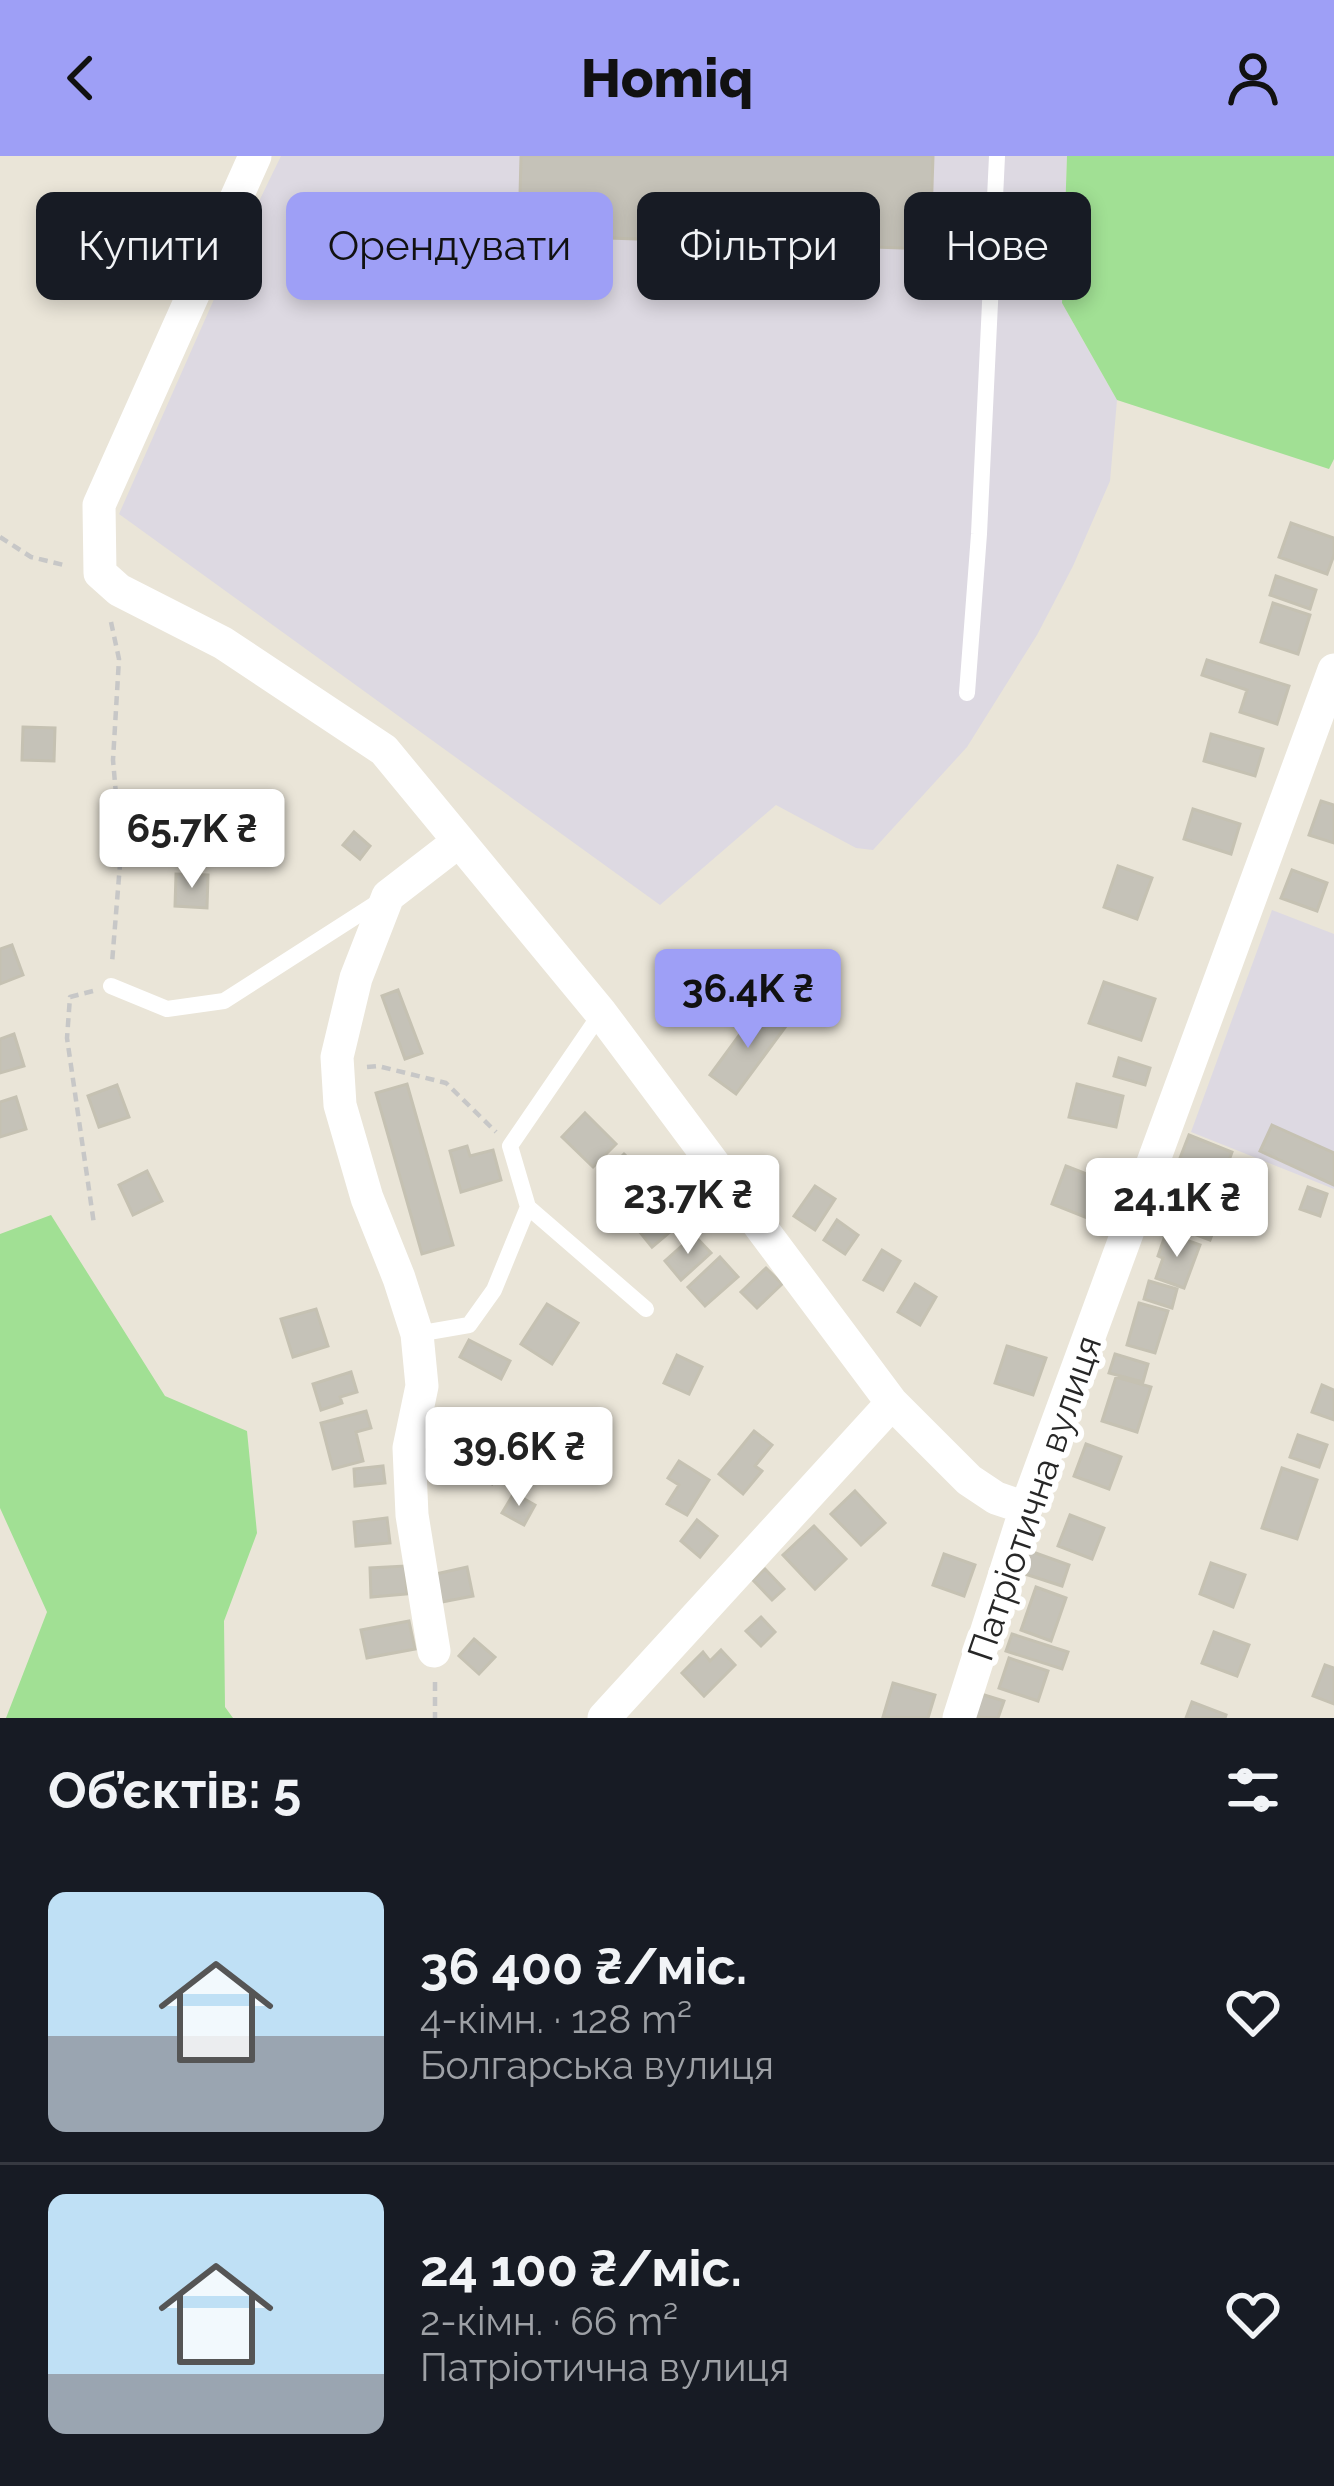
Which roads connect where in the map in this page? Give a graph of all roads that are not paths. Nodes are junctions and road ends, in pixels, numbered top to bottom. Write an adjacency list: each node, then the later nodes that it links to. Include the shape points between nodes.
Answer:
1 (255, 156): 5 (street, via 99,505 100,573 384,750)
2 (997, 156): 4 (lane)
3 (1334, 670): 13 (street, Патріотична вулиця)
4 (967, 693)
5 (458, 842): 6 (street); 8 (street)
6 (388, 896): 7 (lane, via 224,1001 167,1009); 11 (street, via 337,1057 340,1106)
7 (111, 986)
8 (601, 1013): 9 (lane, via 510,1147); 12 (street)
9 (528, 1207): 10 (lane); 11 (lane, via 494,1290 469,1325)
10 (646, 1309)
11 (417, 1334): 14 (street, via 422,1386 410,1448 412,1515)
12 (892, 1403): 13 (street, via 969,1480); 15 (street)
13 (1027, 1508): 16 (street, Патріотична вулиця)
14 (434, 1651)
15 (604, 1718)
16 (958, 1718)

